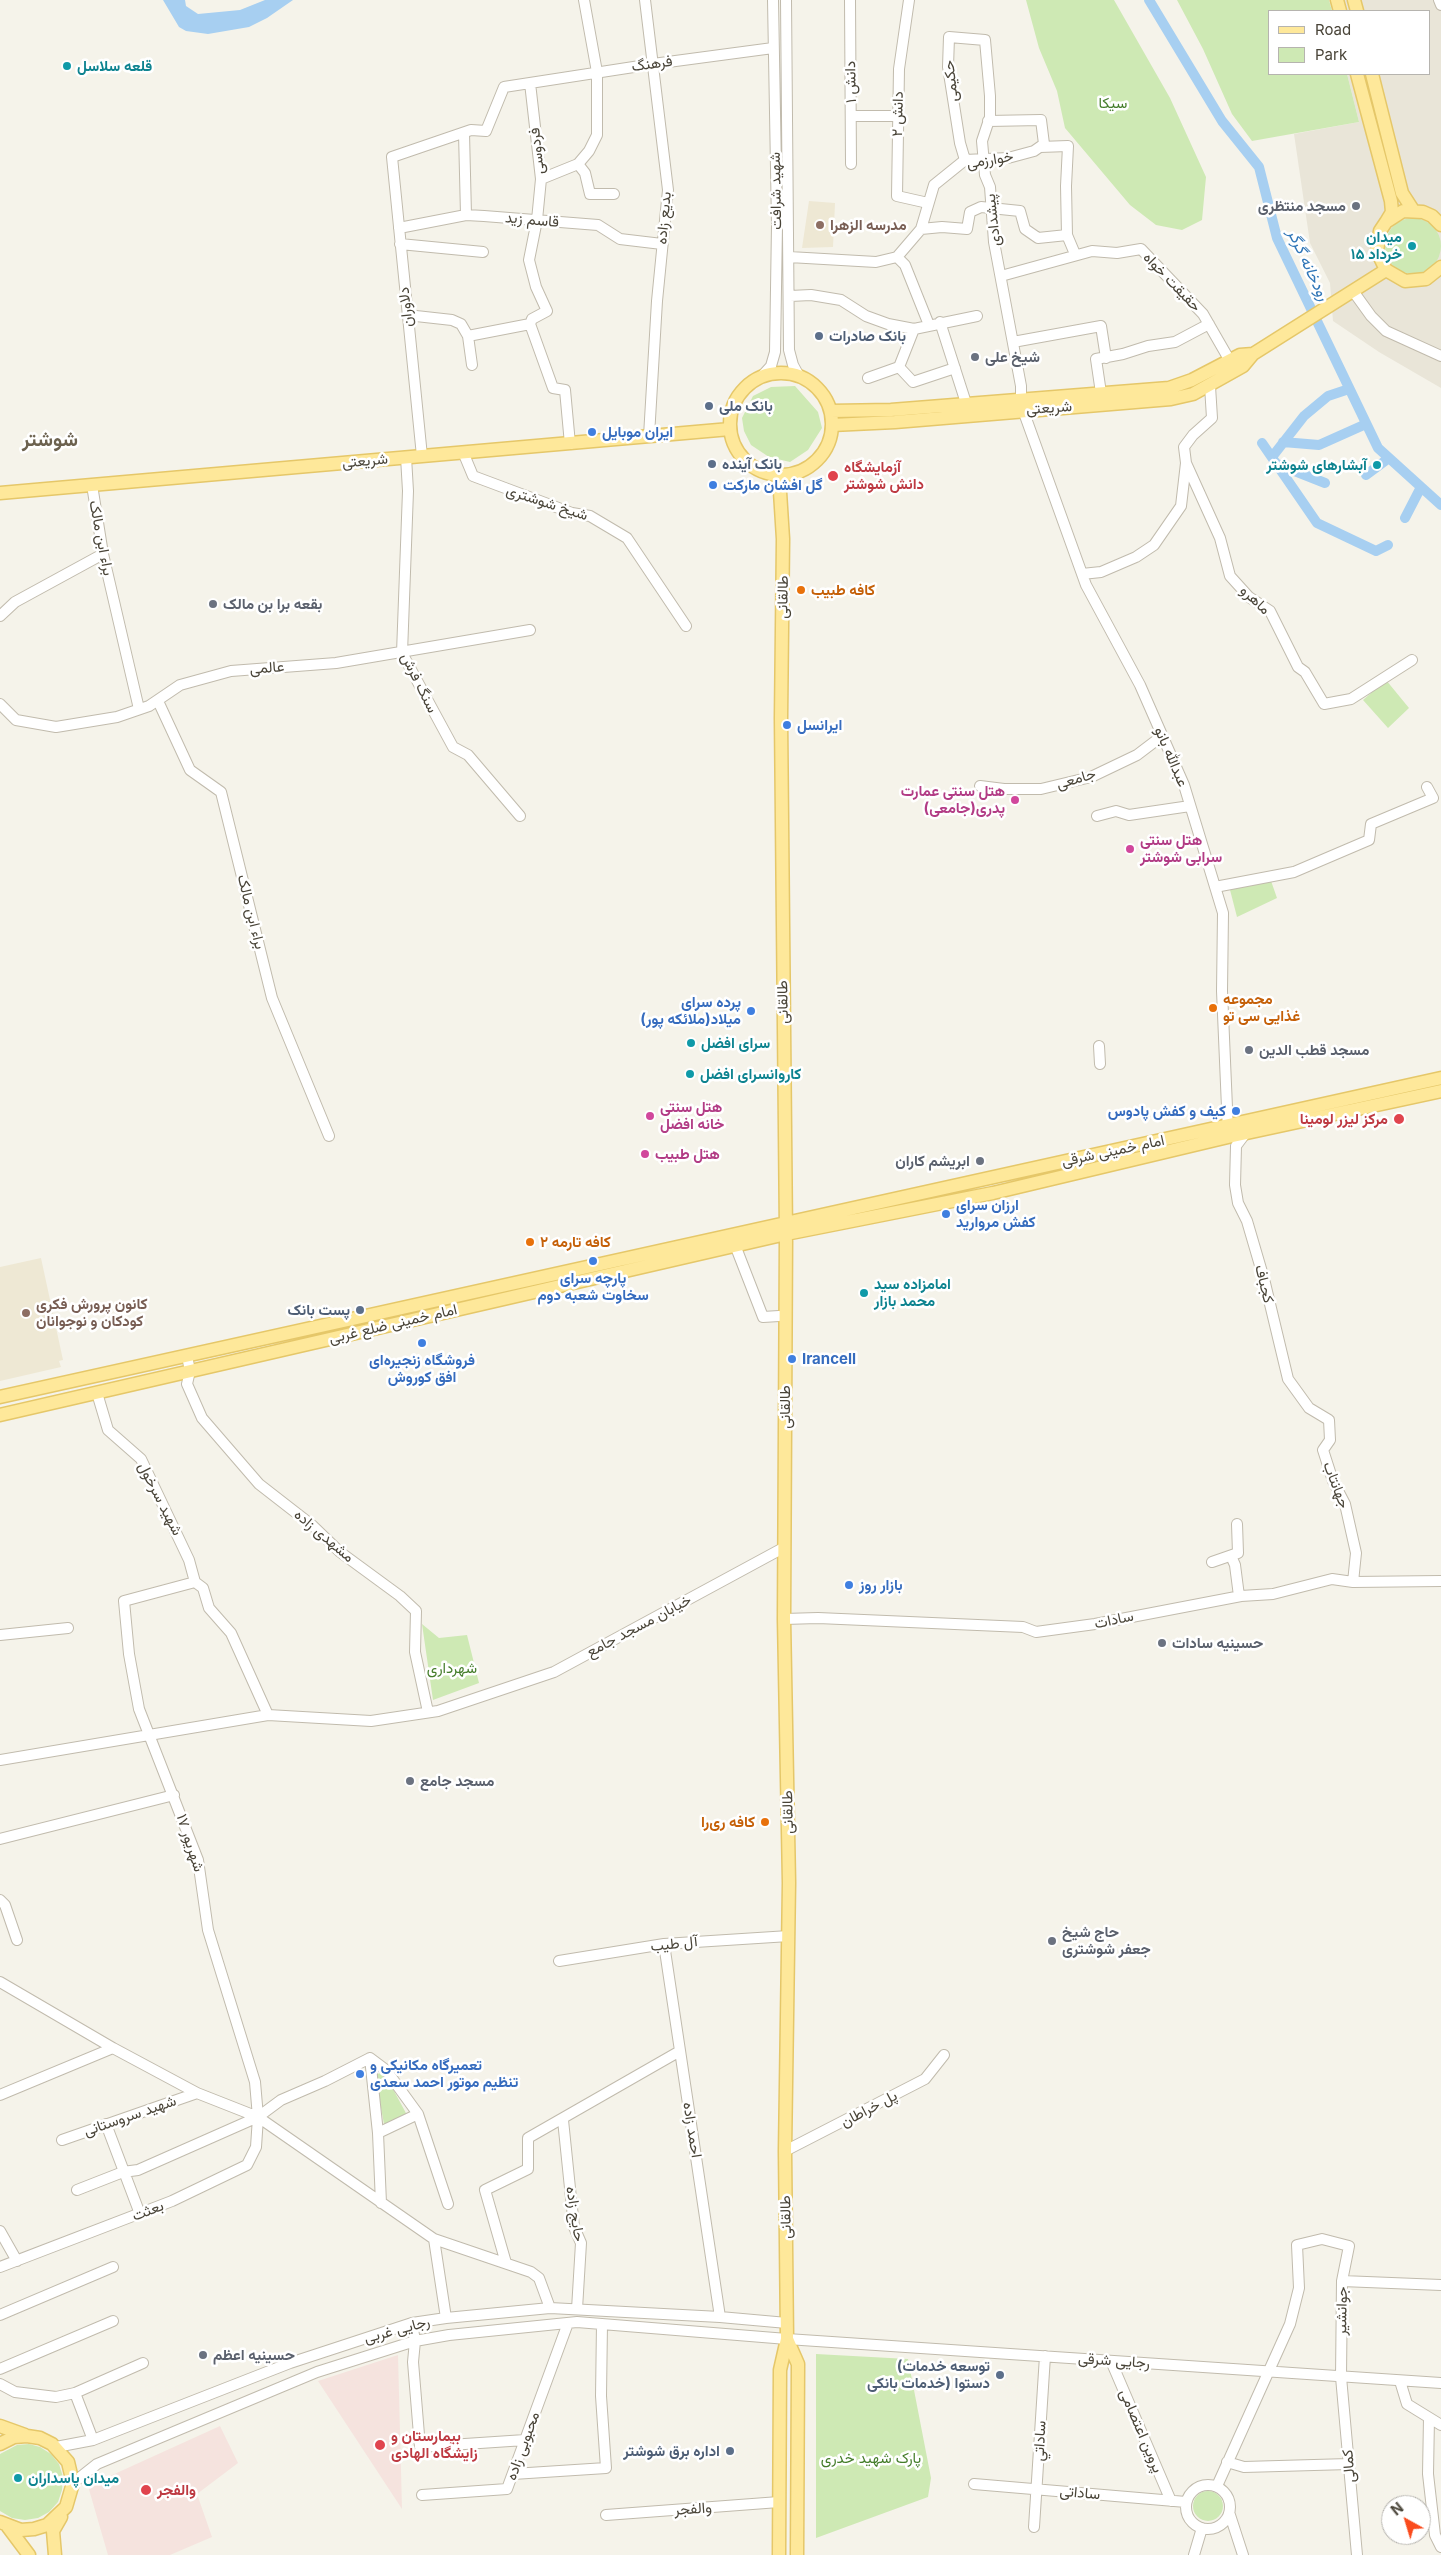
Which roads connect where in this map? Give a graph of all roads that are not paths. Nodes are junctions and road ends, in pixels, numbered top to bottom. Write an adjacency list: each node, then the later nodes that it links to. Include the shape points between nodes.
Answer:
1 (584, 0): 12 (street)
2 (645, 0): 11 (street, بدیع زاده)
3 (773, 0): 10 (street, شهید شرافت)
4 (786, 0): 41 (street, شهید شرافت)
5 (850, 0): 16 (street, دانش ۱)
6 (909, 0): 17 (street, دانش ۲, via 899,68)
7 (1439, 0): 8 (street)
8 (1441, 5)
9 (985, 40): 18 (street, پیشدادی, via 990,96); 21 (street, حکیمی, via 948,37 948,68)
10 (774, 48): 11 (street, فرهنگ); 65 (street, شهید شرافت, via 775,352 771,366)
11 (653, 64): 12 (street, فرهنگ); 38 (street, بدیع زاده, via 668,190)
12 (597, 72): 15 (street, فرهنگ); 23 (street, via 597,135)
13 (1358, 75): 32 (main road, via 1391,201 1392,212)
14 (1372, 75): 29 (main road, via 1402,193)
15 (530, 82): 19 (street, فرهنگ, via 504,87 486,131); 25 (street, فردوسی)
16 (851, 116): 17 (street); 24 (street, دانش ۱)
17 (897, 116): 27 (street, دانش ۲, via 897,196)
18 (988, 121): 20 (street, via 1041,120 1044,144); 22 (street, پیشدادی, via 982,141)
19 (464, 132): 30 (street); 34 (street, دلاوران, via 392,157)
20 (1040, 147): 22 (street, خوارزمی, via 1008,158); 36 (street, خوارزمی, via 1068,146)
21 (965, 160): 22 (street, خوارزمی); 27 (street, خوارزمی, via 934,185)
22 (984, 160): 28 (street, پیشدادی, via 990,187)
23 (578, 164): 25 (street); 26 (street, via 585,172 590,194)
24 (851, 164)
25 (541, 179): 31 (street, فردوسی)
26 (614, 194)
27 (928, 203): 35 (street, خوارزمی)
28 (990, 208): 35 (street, via 981,207 970,212 967,229); 36 (street, via 1020,211 1025,229 1038,238); 45 (street, پیشدادی)
29 (1413, 210): 32 (main road, via 1399,213); 33 (main road, via 1432,216)
30 (466, 215): 31 (street, قاسم زید); 34 (street, قاسم زید)
31 (537, 220): 38 (street, قاسم زید, via 598,225 620,239); 51 (street, فردوسی, via 530,260 536,287 547,311 532,319)
32 (1386, 222): 43 (main road, via 1377,241 1379,256)
33 (1441, 225)
34 (399, 228): 37 (street, دلاوران)
35 (921, 229): 42 (street)
36 (1067, 235): 40 (street)
37 (400, 244): 39 (street); 48 (street, دلاوران)
38 (662, 244): 74 (street, بدیع زاده)
39 (482, 252)
40 (1075, 254): 45 (street, حقیقت خواه); 52 (street, حقیقت خواه, via 1141,249)
41 (789, 257): 42 (street, via 876,262); 47 (street, شهید شرافت)
42 (896, 257): 53 (street, via 905,265)
43 (1386, 270): 44 (main road, via 1395,277 1415,282); 46 (main road)
44 (1439, 271)
45 (1001, 276): 56 (street, پیشدادی)
46 (1353, 291): 57 (main road, شریعتی); 58 (street, via 1386,331)
47 (790, 296): 54 (street, via 842,300 866,316); 64 (street, شهید شرافت, via 789,350)
48 (407, 315): 55 (street, via 452,320 461,324); 77 (street, دلاوران)
49 (977, 316): 50 (street)
50 (940, 322): 53 (street); 63 (street)
51 (530, 324): 55 (street); 75 (street, via 553,388 565,390)
52 (1209, 324): 59 (street, via 1175,342); 60 (street, حقیقت خواه)
53 (929, 325): 54 (street)
54 (914, 329): 62 (street)
55 (468, 336): 61 (street)
56 (1013, 342): 59 (street, via 1101,326); 70 (street, پیشدادی)
57 (1253, 354): 60 (main road, شریعتی, via 1240,355); 67 (main road, شریعتی, via 1242,366)
58 (1441, 356)
59 (1106, 358): 68 (street, via 1096,359)
60 (1230, 361): 68 (main road, شریعتی, via 1169,388)
61 (472, 365)
62 (899, 367): 63 (street, via 913,382); 66 (street)
63 (955, 368): 69 (street)
64 (799, 376): 65 (main road, via 780,373); 71 (main road, via 815,385)
65 (761, 377): 73 (main road, via 737,398 731,413)
66 (868, 378)
67 (1210, 386): 70 (main road, شریعتی, via 1171,399); 79 (street, via 1212,418 1193,434 1184,447)
68 (1101, 393): 70 (main road, شریعتی)
69 (966, 403): 70 (main road, شریعتی); 71 (main road, شریعتی)
70 (1022, 405): 72 (main road, شریعتی, via 895,422); 84 (street, عبدالله بانو)
71 (832, 412): 72 (main road)
72 (832, 425): 80 (main road, via 832,436 825,452 813,465 797,473)
73 (730, 429): 74 (main road, شریعتی); 80 (main road, via 733,444 746,462 765,473)
74 (649, 436): 75 (main road, شریعتی)
75 (570, 444): 76 (main road, شریعتی)
76 (463, 452): 77 (main road, شریعتی); 86 (street, شیخ شوشتری, via 474,476 572,513 590,516 627,538)
77 (422, 456): 78 (main road, شریعتی)
78 (406, 457): 81 (main road, شریعتی); 88 (street, سنگ فرش, via 408,491)
79 (1186, 463): 84 (street, via 1181,506 1154,545 1136,557 1101,572); 89 (street, ماهرو, via 1220,538 1230,576 1249,597 1270,611 1298,667 1305,672 1324,704 1351,699)
80 (779, 476): 107 (main road, طالقانی, via 784,539 781,718)
81 (92, 485): 82 (main road, شریعتی); 83 (street, براء ابن مالک)
82 (0, 493)
83 (103, 554): 85 (street, via 15,602); 92 (street, براء ابن مالک)
84 (1082, 574): 93 (street, عبدالله بانو, via 1140,685)
85 (0, 616)
86 (686, 626)
87 (530, 630): 88 (street, عالمی)
88 (402, 653): 90 (street, عالمی, via 336,663 231,671 180,684); 97 (street, سنگ فرش, via 453,747 468,756)
89 (1412, 660)
90 (158, 701): 92 (street, عالمی); 106 (street, براء ابن مالک, via 190,770 221,792 272,998)
91 (0, 704): 92 (street, عالمی, via 16,720 56,727 117,717)
92 (139, 709)
93 (1162, 736): 94 (street, جامعی, via 1137,755 1091,777 1041,789); 96 (street, عبدالله بانو)
94 (980, 786)
95 (1427, 787): 99 (street, via 1433,798 1372,824 1369,840 1294,872)
96 (1190, 806): 98 (street); 99 (street, عبدالله بانو)
97 (520, 816)
98 (1097, 816)
99 (1215, 887): 104 (street, عبدالله بانو, via 1223,913 1222,991)
100 (1099, 1046): 101 (street)
101 (1100, 1064)
102 (1441, 1078): 104 (main road, امام خمینی شرقی)
103 (1441, 1091): 105 (main road, امام خمینی شرقی)
104 (1228, 1131): 105 (main road, امام خمینی شرقی); 107 (main road, امام خمینی شرقی, via 992,1193)
105 (1245, 1134): 115 (street, کجباف, via 1236,1146 1238,1203 1247,1220 1264,1279 1288,1379 1309,1408)
106 (329, 1136)
107 (785, 1228): 108 (main road, امام خمینی ضلع غربی); 110 (main road, امام خمینی ضلع غربی); 117 (main road, طالقانی)
108 (736, 1245): 109 (street, via 763,1317); 111 (main road, امام خمینی ضلع غربی)
109 (779, 1316)
110 (187, 1356): 111 (street); 113 (main road, امام خمینی ضلع غربی)
111 (190, 1371): 112 (main road, امام خمینی ضلع غربی); 127 (street, مشهدی زاده, via 187,1384 202,1418 259,1484 416,1611 415,1652)
112 (96, 1392): 114 (main road, امام خمینی ضلع غربی); 121 (street, شهید سرخول, via 108,1430 141,1459 189,1560)
113 (0, 1397)
114 (0, 1415)
115 (1330, 1420): 122 (street, جهانتاب, via 1330,1440 1323,1450 1347,1512 1356,1553)
116 (1237, 1524): 118 (street, via 1238,1553)
117 (785, 1547): 124 (main road, طالقانی); 127 (street, خیابان مسجد جامع, via 554,1672)
118 (1231, 1556): 119 (street); 123 (street, via 1236,1565)
119 (1212, 1562)
120 (1441, 1581): 122 (street, سادات)
121 (195, 1582): 128 (street, via 203,1588 209,1608 231,1633); 129 (street, ۱۷ شهریور, via 124,1601 138,1709)
122 (1353, 1582): 123 (street, سادات, via 1332,1579 1273,1594)
123 (1239, 1596): 124 (street, سادات, via 1036,1632 1013,1627)
124 (784, 1619): 134 (main road, طالقانی)
125 (68, 1628): 126 (street)
126 (0, 1635)
127 (428, 1712): 128 (street, via 371,1721)
128 (268, 1715): 129 (street)
129 (151, 1737): 130 (street); 131 (street, ۱۷ شهریور)
130 (0, 1760)
131 (174, 1796): 132 (street); 146 (street, ۱۷ شهریور, via 198,1860 208,1930 255,2082)
132 (0, 1839)
133 (0, 1900): 135 (street, via 5,1905)
134 (789, 1936): 136 (street, آل طیب); 151 (main road, طالقانی)
135 (17, 1940)
136 (664, 1944): 137 (street, آل طیب); 140 (street, احمد زاده)
137 (559, 1961)
138 (0, 1982): 139 (street)
139 (113, 2048): 143 (street); 144 (street)
140 (680, 2051): 147 (street); 168 (street, احمد زاده)
141 (944, 2055): 151 (street, پل خراطان, via 925,2079)
142 (370, 2058): 145 (street, via 386,2070); 146 (street, via 281,2100); 149 (street)
143 (197, 2093): 146 (street); 148 (street, شهید سروستانی)
144 (0, 2095)
145 (418, 2114): 149 (street); 155 (street)
146 (258, 2117): 152 (street, via 138,2170); 154 (street); 156 (street, بعثت, via 256,2146 247,2165)
147 (563, 2120): 160 (street, via 528,2138 528,2169 485,2190); 166 (street, حایج زاده, via 574,2227 581,2243)
148 (106, 2124): 150 (street, شهید سروستانی); 152 (street)
149 (378, 2133): 154 (street)
150 (62, 2140)
151 (785, 2151): 173 (main road, طالقانی)
152 (123, 2172): 153 (street); 156 (street)
153 (77, 2190)
154 (381, 2203): 158 (street)
155 (448, 2204)
156 (140, 2214): 159 (street, بعثت)
157 (0, 2231): 159 (street)
158 (434, 2239): 160 (street); 169 (street)
159 (17, 2261): 162 (street, بعثت)
160 (506, 2264): 165 (street, via 539,2278)
161 (113, 2267): 167 (street)
162 (0, 2268)
163 (1342, 2281): 164 (street); 181 (street, جوانشیر, via 1349,2246 1322,2239 1297,2245 1299,2288 1290,2324); 182 (street, جوانشیر)
164 (1441, 2285)
165 (550, 2308): 166 (street, رجایی غربی); 169 (street, رجایی غربی)
166 (577, 2309): 168 (street, رجایی غربی)
167 (0, 2315)
168 (720, 2317): 173 (street, رجایی غربی)
169 (446, 2318): 171 (street, رجایی غربی)
170 (113, 2321): 180 (street)
171 (412, 2323): 176 (street); 191 (street, رجایی غربی, via 290,2363)
172 (568, 2323): 174 (street, رجایی غربی); 176 (street, رجایی غربی); 192 (street, محبوبی زاده)
173 (787, 2323): 175 (main road, طالقانی)
174 (602, 2324): 175 (street, رجایی غربی); 197 (street, via 601,2396 606,2468)
175 (787, 2339): 177 (street, رجایی شرقی); 204 (main road, طالقانی, via 780,2370); 216 (main road, طالقانی, via 798,2364)
176 (415, 2341): 192 (street, via 413,2362 420,2447); 198 (street, رجایی غربی, via 318,2372 240,2403 97,2464)
177 (1045, 2356): 178 (street, رجایی شرقی); 201 (street, ساداتي)
178 (1111, 2361): 181 (street, رجایی شرقی); 203 (street, پروین اعتصامی)
179 (144, 2363): 186 (street)
180 (0, 2369)
181 (1268, 2371): 182 (street, رجایی شرقی); 195 (street)
182 (1341, 2377): 183 (street, رجایی شرقی); 196 (street, کمالی)
183 (1400, 2381): 184 (street, رجایی شرقی); 187 (street, via 1407,2404)
184 (1441, 2383)
185 (0, 2384): 186 (street, via 15,2392 37,2395)
186 (75, 2393): 191 (street)
187 (1429, 2418): 188 (street); 212 (street, via 1428,2474 1435,2535)
188 (1441, 2425)
189 (0, 2426): 190 (main road)
190 (27, 2436): 193 (main road); 194 (main road, via 40,2438)
191 (93, 2440): 194 (street, رجایی غربی)
192 (525, 2440): 197 (street, محبوبی زاده)
193 (0, 2444)
194 (56, 2447): 198 (main road, via 68,2462)
195 (1227, 2462): 196 (street, via 1244,2467); 200 (street)
196 (1349, 2464): 219 (street, کمالی)
197 (513, 2474): 202 (street, محبوبی زاده, via 507,2489)
198 (73, 2483): 206 (main road)
199 (974, 2484): 201 (street, ساداتی)
200 (1217, 2486): 205 (street, via 1200,2486); 208 (street, via 1230,2500)
201 (1037, 2488): 203 (street, ساداتی); 210 (street, ساداتي)
202 (422, 2495)
203 (1171, 2501): 205 (street, ساداتی)
204 (779, 2502): 207 (street, والفجر); 215 (main road, طالقانی)
205 (1186, 2502): 211 (street, via 1188,2517)
206 (66, 2507): 209 (main road, via 47,2525 34,2529); 214 (main road, via 53,2531)
207 (606, 2515)
208 (1230, 2515): 211 (street, via 1220,2526); 218 (street)
209 (4, 2524): 213 (main road)
210 (1034, 2526)
211 (1202, 2528): 217 (street)
212 (1441, 2547)
213 (29, 2555)
214 (55, 2555)
215 (779, 2555)
216 (797, 2555)
217 (1194, 2555)
218 (1243, 2555)
219 (1357, 2555)

